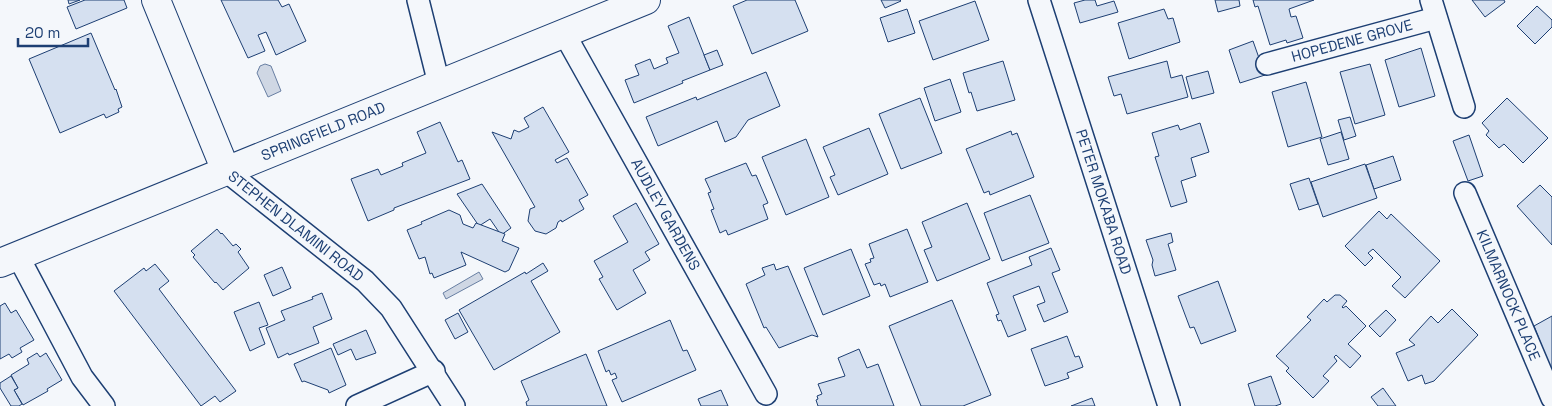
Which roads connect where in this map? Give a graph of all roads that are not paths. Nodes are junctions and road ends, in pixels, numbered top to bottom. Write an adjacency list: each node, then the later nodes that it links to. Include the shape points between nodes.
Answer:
1 (156, 0): 10 (street, STEPHEN DLAMINI ROAD)
2 (418, 0): 8 (street)
3 (646, 0): 6 (street, SPRINGFIELD ROAD)
4 (1039, 0): 19 (street, PETER MOKABA ROAD)
5 (1434, 9): 7 (street, HOPEDENE GROVE); 9 (street)
6 (564, 33): 8 (street, SPRINGFIELD ROAD); 14 (street, AUDLEY GARDENS)
7 (1267, 64)
8 (439, 84): 10 (street, SPRINGFIELD ROAD)
9 (1464, 107)
10 (226, 171): 12 (street, SPRINGFIELD ROAD); 13 (street, STEPHEN DLAMINI ROAD, via 365,281 391,308)
11 (1465, 193): 15 (street, KILMARNOCK PLACE)
12 (9, 260): 16 (street, via 82,377)
13 (434, 372): 17 (street); 18 (street, STEPHEN DLAMINI ROAD)
14 (766, 394)
15 (1552, 398)
16 (104, 406)
17 (357, 406)
18 (454, 406)
19 (1169, 406)

